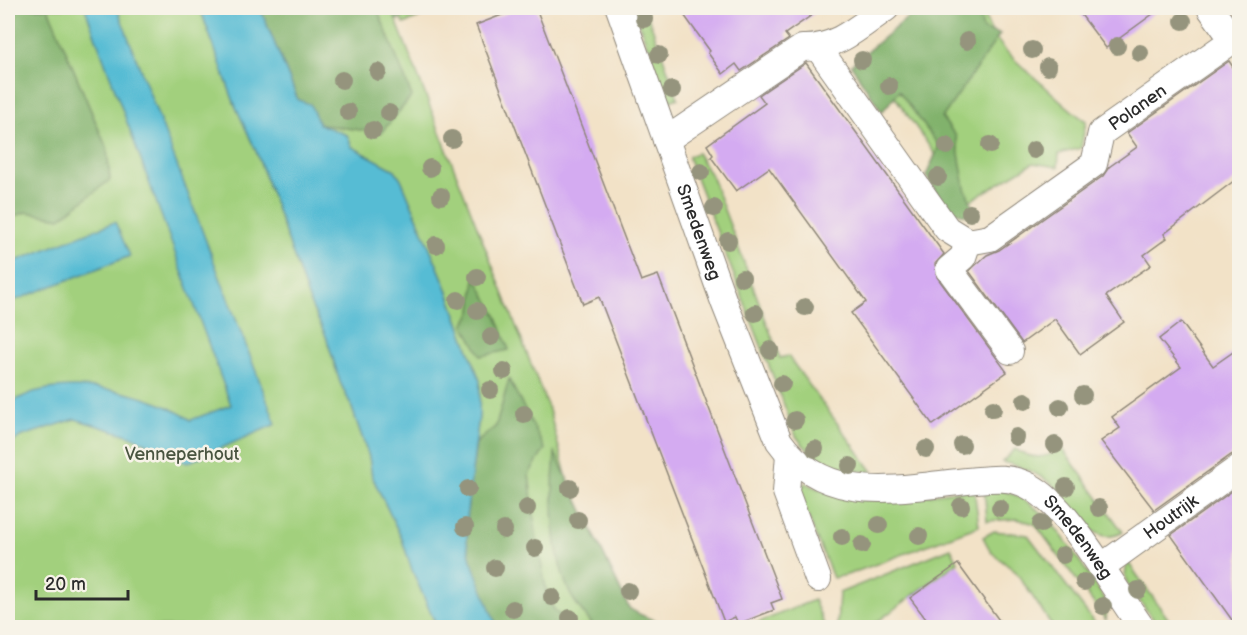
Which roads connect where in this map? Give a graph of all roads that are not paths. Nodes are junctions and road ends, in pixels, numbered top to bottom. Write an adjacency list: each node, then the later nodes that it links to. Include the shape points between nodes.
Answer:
1 (620, 8): 5 (street, Smedenweg)
2 (886, 8): 4 (street, via 842,39)
3 (1210, 8): 6 (street, Polanen, via 1233,40 1101,133 1094,164 990,238)
4 (819, 49): 5 (street, via 802,48); 6 (street, via 947,229)
5 (666, 140): 8 (street, Smedenweg, via 724,303 779,441)
6 (968, 242): 7 (street, via 963,257 949,269)
7 (1010, 351)
8 (789, 454): 10 (street, Smedenweg, via 808,470 856,489 1006,477 1044,494); 11 (street, via 786,492)
9 (1239, 466): 10 (street, Houtrijk)
10 (1101, 567): 12 (street, Smedenweg)
11 (818, 579)
12 (1136, 625)

